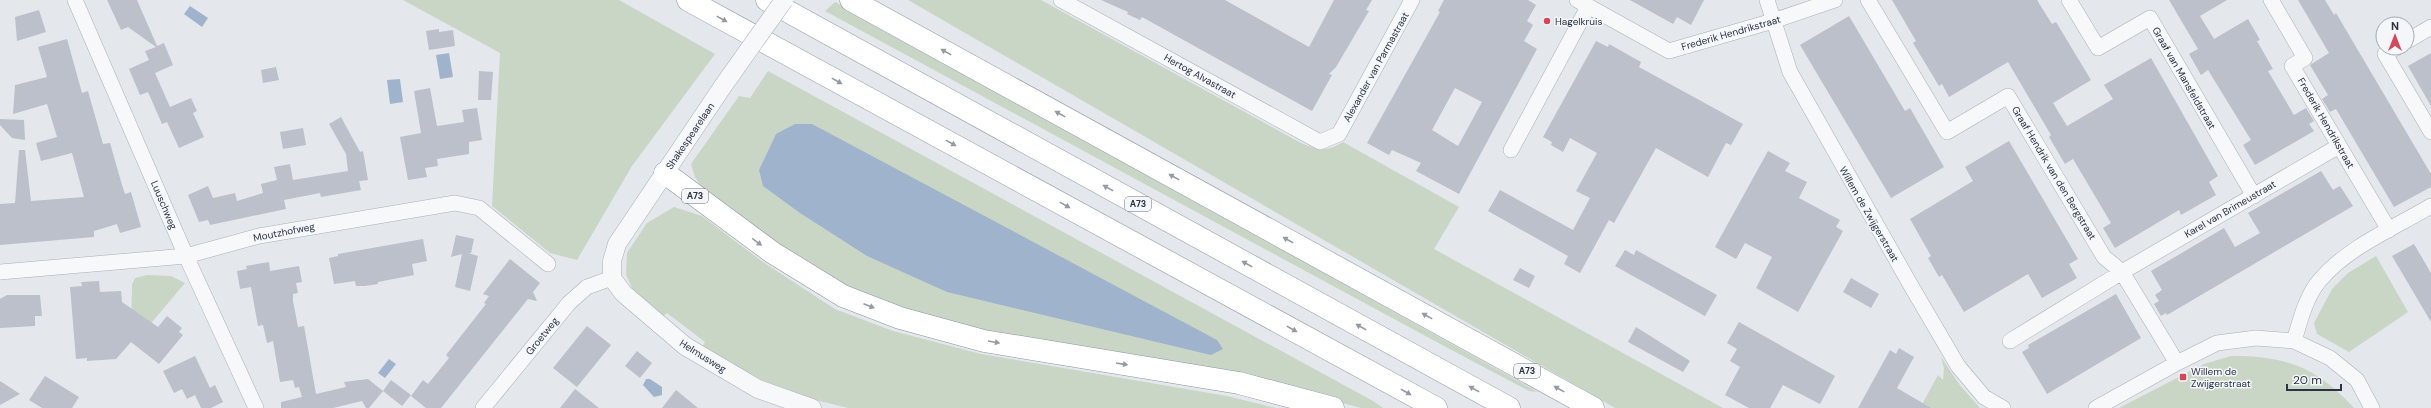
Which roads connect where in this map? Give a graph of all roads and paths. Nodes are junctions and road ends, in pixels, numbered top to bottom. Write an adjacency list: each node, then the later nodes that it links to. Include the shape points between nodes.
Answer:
1 (75, 0): 26 (street, Luuschweg)
2 (688, 0): 38 (highway, one-way to 38)
3 (767, 0): 39 (highway, A73, one-way to 3)
4 (784, 0): 22 (street, Shakespearelaan, bridge)
5 (851, 0): 40 (highway, A73, one-way to 5)
6 (1061, 0): 19 (street, Hertog Alvastraat, via 1320,142)
7 (1412, 0): 19 (street, Alexander van Parmastraat)
8 (1767, 0): 14 (street, Willem de Zwijgerstraat)
9 (1835, 0): 14 (street, Frederik Hendrikstraat)
10 (1868, 0): 29 (street, Graaf Hendrik van den Bergstraat, via 1947,132 2008,96 2104,257)
11 (2069, 0): 23 (street, Graaf van Mansfeldstraat, via 2098,48 2150,18)
12 (2271, 0): 20 (street, Frederik Hendrikstraat, via 2305,58 2292,66)
13 (1583, 3): 14 (street, Frederik Hendrikstraat, via 1669,51); 21 (street, Frederik Hendrikstraat)
14 (1773, 21): 41 (street, Willem de Zwijgerstraat, via 1790,72 1958,366 1984,397)
15 (2431, 28): 16 (street)
16 (2415, 37)
17 (2386, 56): 18 (street)
18 (2431, 132)
19 (1339, 134)
20 (2339, 146): 23 (street, Karel van Brimeustraat); 25 (street, Frederik Hendrikstraat)
21 (1511, 150)
22 (665, 173): 30 (street, Shakespearelaan, via 617,244 612,261); 37 (highway, A73, one-way to 37, via 779,257 842,296 900,318 984,341 1239,383)
23 (2254, 196): 29 (street, Karel van Brimeustraat)
24 (2431, 206): 25 (street)
25 (2389, 230): 32 (street, via 2343,258 2319,281 2304,309)
26 (186, 256): 27 (street, Moutzhofweg, via 259,236 454,203 479,208); 28 (street, Moutzhofweg); 35 (street, Luuschweg)
27 (548, 264)
28 (0, 272)
29 (2122, 272): 31 (street); 33 (street, Graaf Hendrik van den Bergstraat)
30 (612, 278): 34 (street, Helmusweg, via 623,293 685,346 758,389); 36 (street, Groetweg, via 587,287 569,303)
31 (2010, 340)
32 (2294, 341): 33 (street, via 2256,338 2217,343); 43 (street, via 2330,358 2357,380)
33 (2177, 363): 42 (street)
34 (802, 406)
35 (256, 408)
36 (483, 408)
37 (1333, 408)
38 (1436, 408)
39 (1509, 408)
40 (1593, 408)
41 (2003, 408)
42 (2096, 408)
43 (2372, 408)

